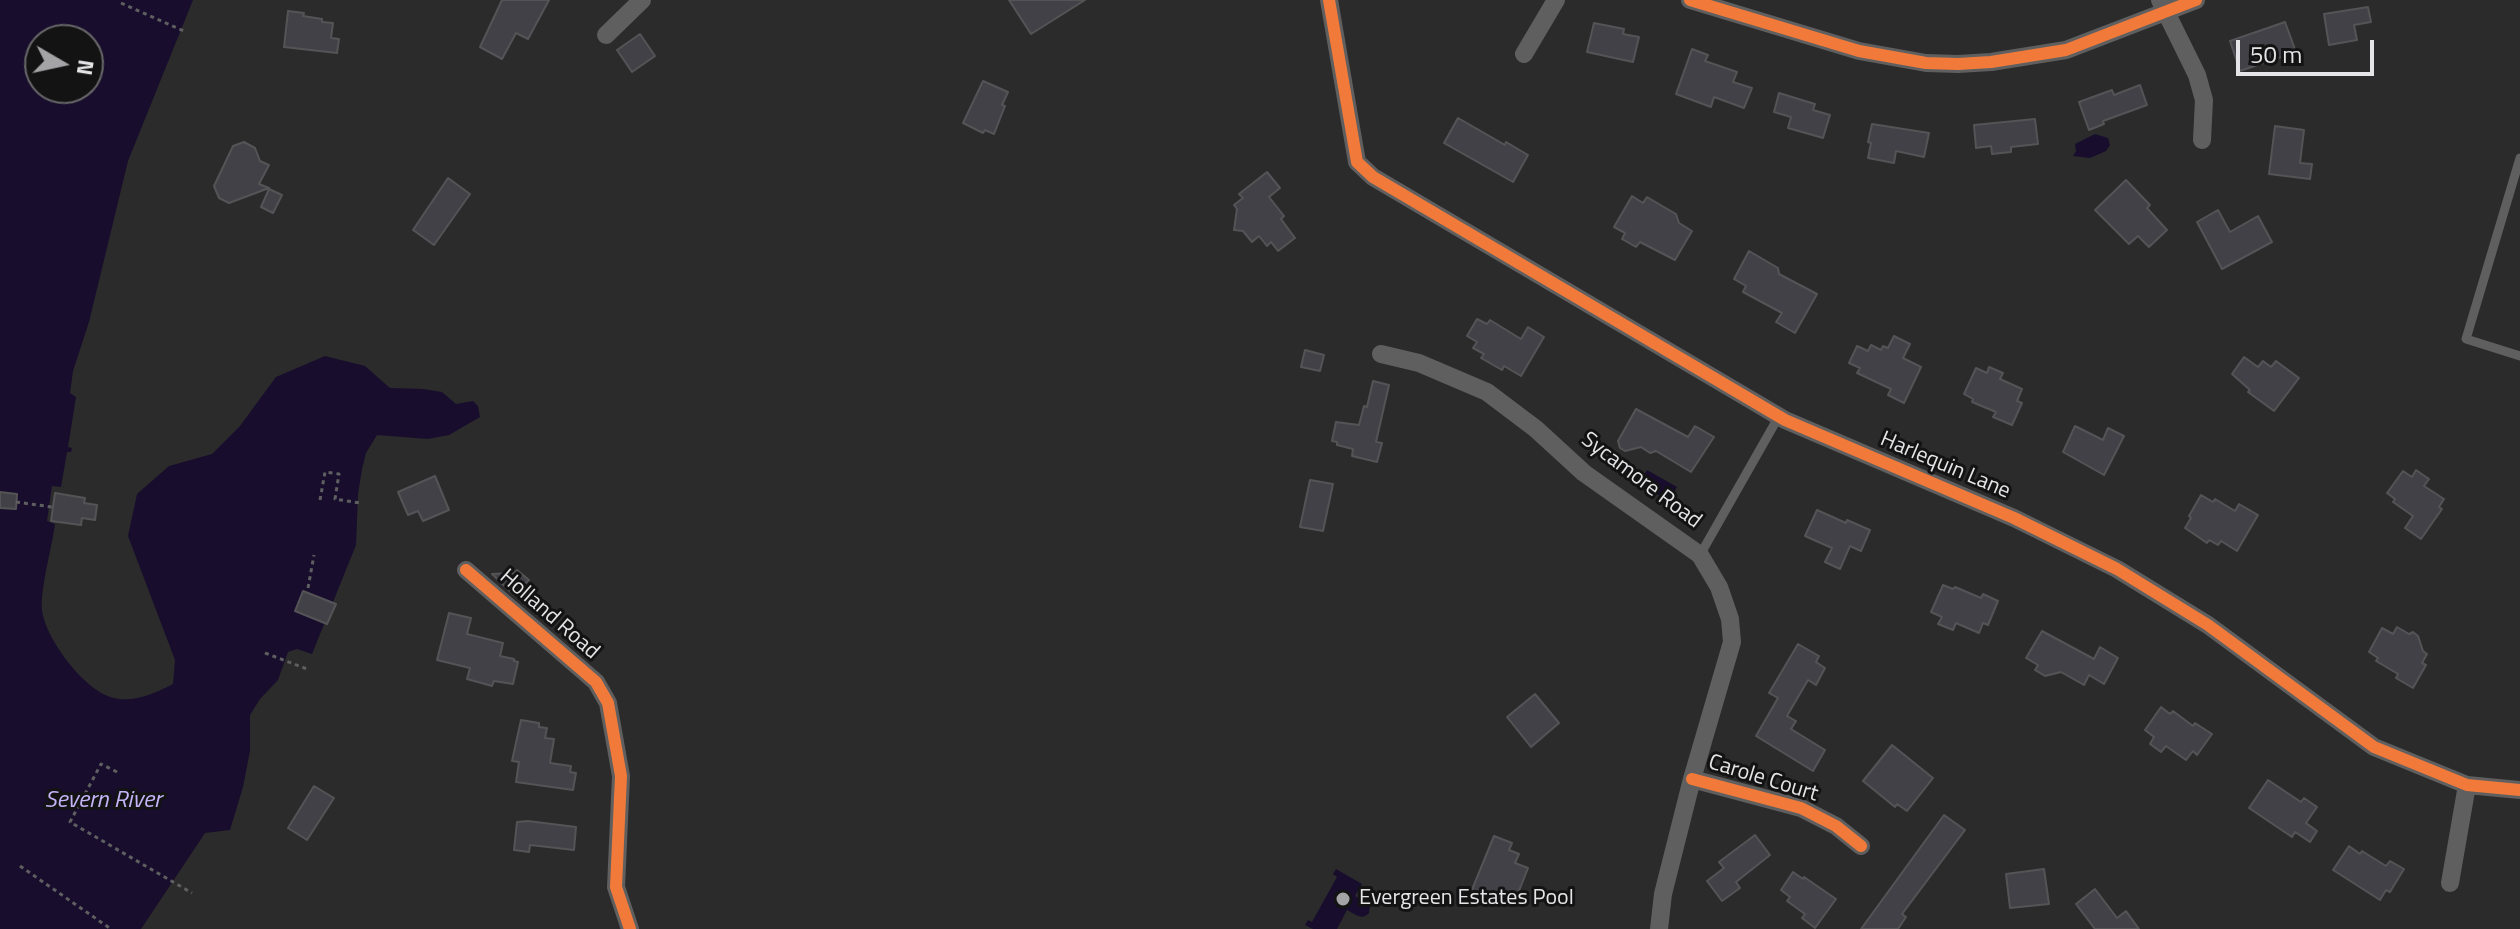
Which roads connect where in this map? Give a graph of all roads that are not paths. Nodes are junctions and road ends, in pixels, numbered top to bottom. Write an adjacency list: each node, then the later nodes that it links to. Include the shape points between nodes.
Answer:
1 (642, 0): 7 (street)
2 (1329, 0): 13 (street, Harlequin Lane, via 1357,162 1373,177)
3 (1556, 0): 8 (street)
4 (1690, 0): 6 (street, via 1826,43 1926,63 1991,62 2066,50)
5 (2196, 0): 6 (street)
6 (2162, 6): 9 (street, via 2197,75 2204,100)
7 (606, 35)
8 (1524, 54)
9 (2202, 140)
10 (2520, 158): 12 (lane, via 2466,339)
11 (1381, 354): 14 (street, Sycamore Road, via 1419,363 1487,392 1584,473)
12 (2520, 356)
13 (1779, 416): 14 (lane); 17 (street, Harlequin Lane, via 2117,569 2208,625 2374,747)
14 (1700, 555): 16 (street, Sycamore Road, via 1719,587 1732,642)
15 (466, 570): 21 (street, Holland Road, via 596,682 608,703 621,776 616,887)
16 (1692, 779): 19 (street, Carole Court, via 1801,808); 22 (street, Sycamore Road)
17 (2467, 785): 18 (street, Harlequin Lane); 20 (street)
18 (2520, 790)
19 (1861, 846)
20 (2450, 883)
21 (630, 929)
22 (1659, 929)

